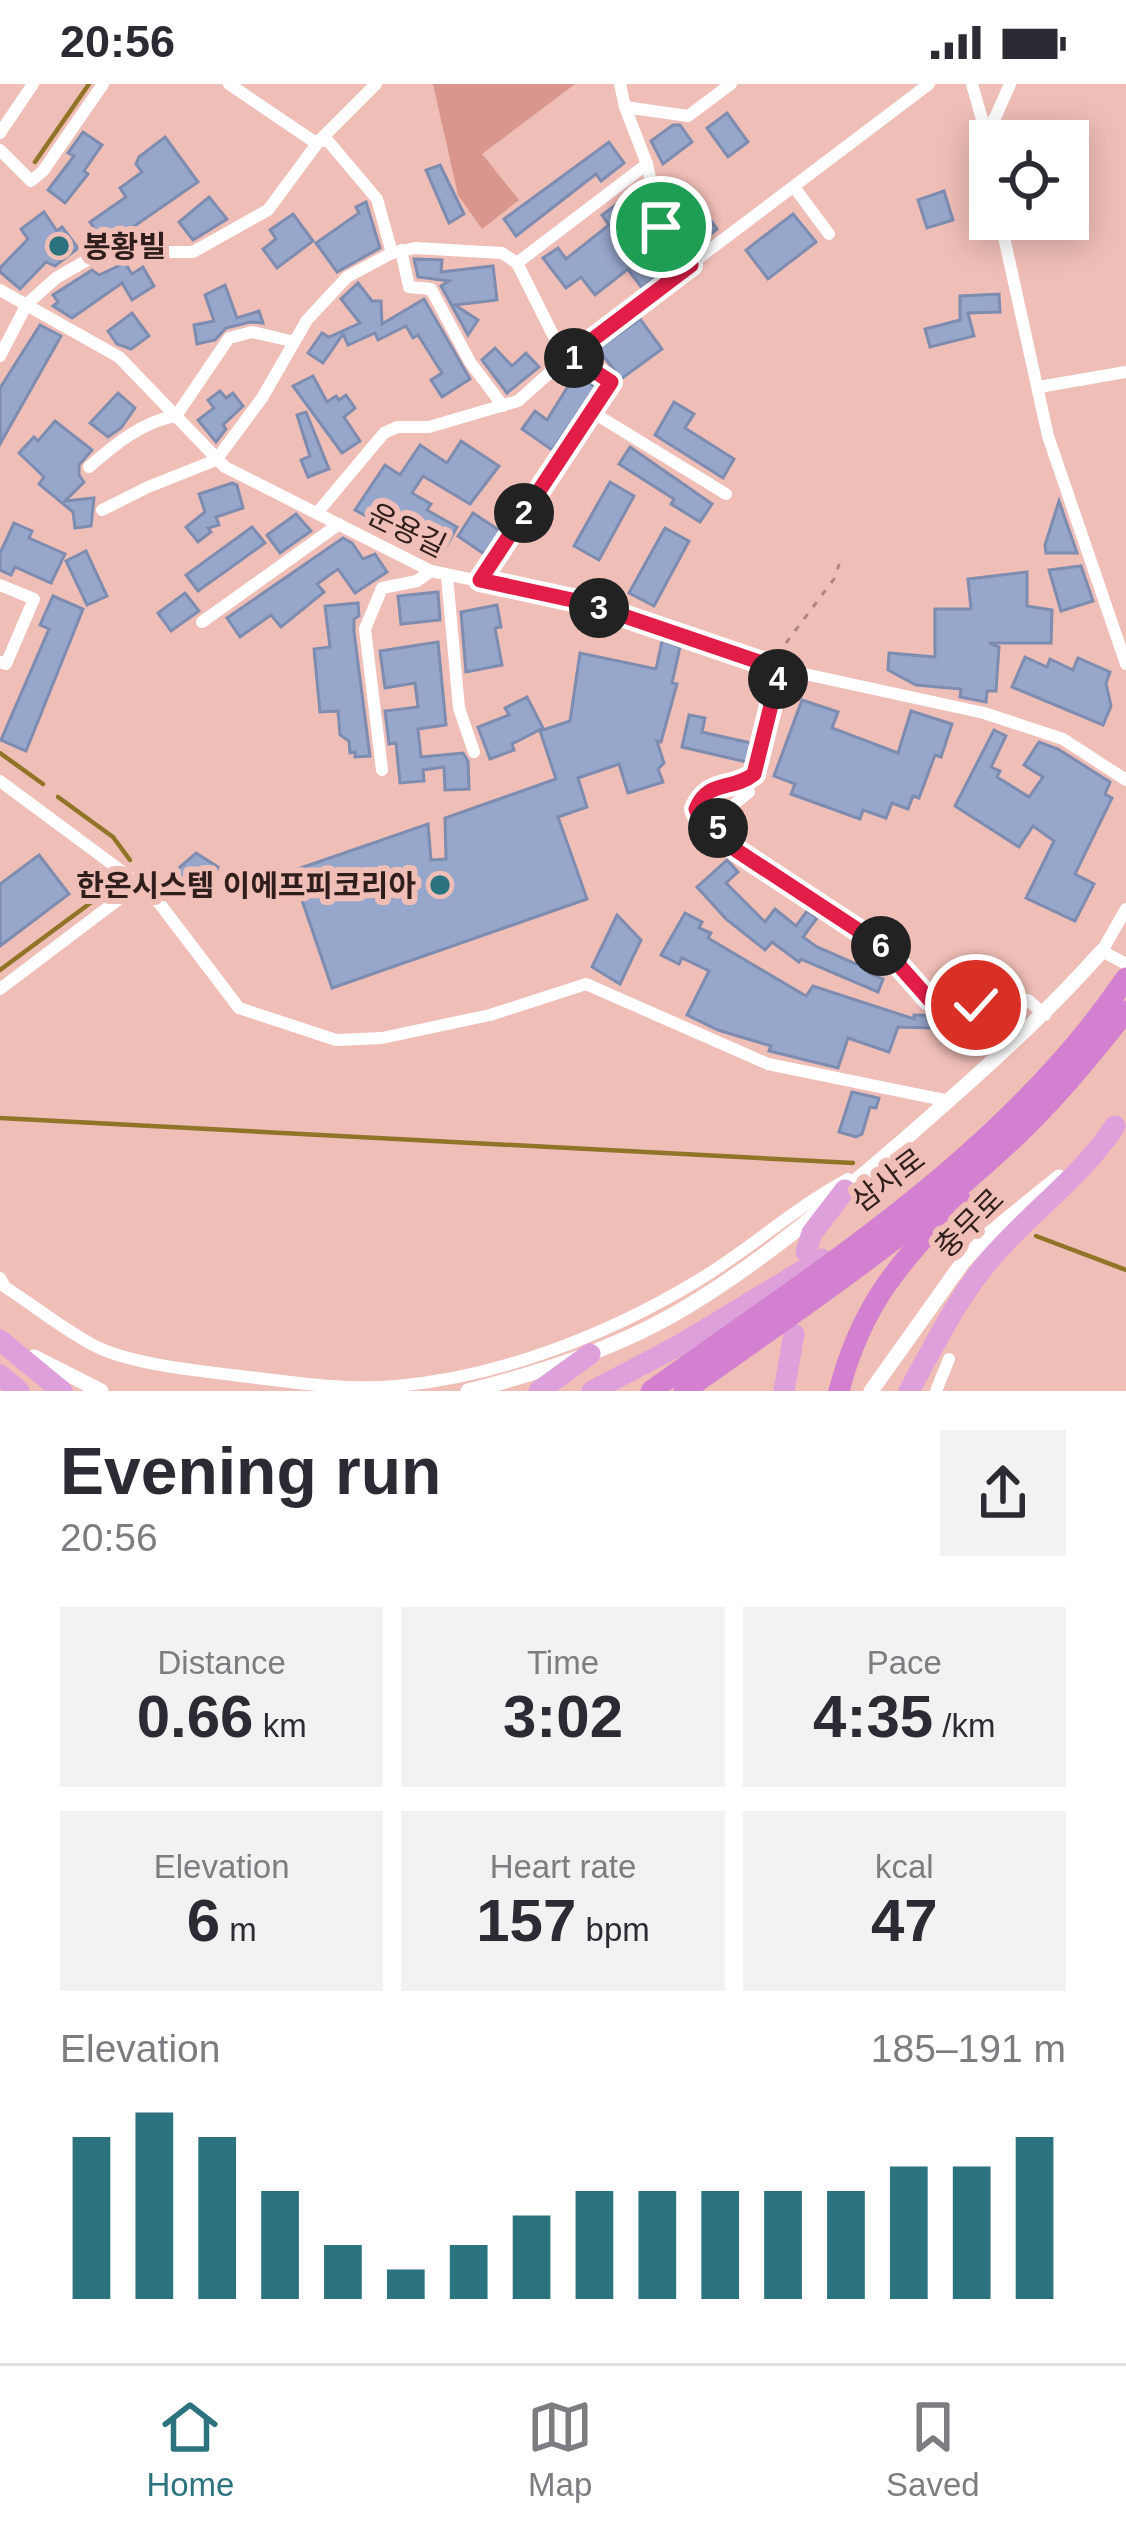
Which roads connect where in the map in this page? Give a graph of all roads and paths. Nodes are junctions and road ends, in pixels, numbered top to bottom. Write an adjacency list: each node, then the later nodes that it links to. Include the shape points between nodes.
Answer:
1 (33, 84): 13 (street)
2 (103, 84): 15 (street, via 31,181)
3 (229, 84): 14 (street)
4 (376, 84): 14 (street)
5 (620, 84): 10 (street)
6 (731, 84): 10 (street, via 688,116)
7 (929, 84): 17 (street)
8 (972, 84): 11 (street)
9 (1010, 84): 12 (street)
10 (626, 107): 16 (street)
11 (983, 120)
12 (991, 120)
13 (0, 133)
14 (319, 141): 20 (street, via 328,141 377,200); 24 (street, via 268,210 220,239 193,252 89,260)
15 (0, 150)
16 (647, 164): 21 (street); 22 (street, via 661,227)
17 (794, 188): 18 (street); 22 (street)
18 (829, 234)
19 (1005, 240): 29 (street)
20 (396, 252): 21 (street, via 502,253); 25 (street, via 338,285); 30 (street, via 409,287 431,289)
21 (518, 263): 27 (street)
22 (691, 265): 27 (street)
23 (0, 290): 24 (street, 운용길)
24 (27, 304): 26 (street); 32 (street, 운용길, via 119,357)
25 (291, 341): 32 (street, via 252,332 229,338); 33 (street)
26 (0, 356)
27 (568, 357): 30 (street); 31 (street, via 611,382)
28 (1126, 371): 29 (street)
29 (1039, 387): 46 (street, via 1048,436)
30 (503, 406): 37 (street, via 429,427 391,428)
31 (592, 412): 35 (street); 42 (street)
32 (176, 416): 33 (street, 운용길); 34 (street, via 138,431)
33 (216, 460): 36 (street); 37 (street, 운용길)
34 (89, 467)
35 (725, 494)
36 (102, 511)
37 (317, 513): 38 (street, 운용길)
38 (339, 524): 40 (street, 운용길); 44 (street)
39 (840, 562): 47 (path)
40 (431, 572): 41 (street, 운용길); 50 (street, via 382,588 365,628)
41 (447, 576): 42 (street, 운용길); 49 (street, via 459,708)
42 (480, 580): 47 (street, 운용길, via 586,603)
43 (0, 585): 45 (street, via 34,599)
44 (202, 622)
45 (3, 663): 48 (street)
46 (1126, 664)
47 (774, 667): 51 (street, 운용길, via 984,712 1063,739); 54 (path, via 754,774 700,798 699,816)
48 (0, 680)
49 (474, 752)
50 (382, 770)
51 (1126, 780)
52 (0, 781): 55 (street)
53 (749, 792): 54 (street)
54 (713, 822): 61 (street, via 736,850 882,946 929,999 1028,1000)
55 (140, 884): 59 (street); 63 (street, via 239,1008 336,1040 490,1015 586,984 769,1064)
56 (1126, 909): 57 (street)
57 (1102, 951): 58 (street); 61 (street)
58 (1125, 971): 67 (highway, 삼사로, via 1084,1037 997,1130)
59 (0, 989)
60 (1126, 1011): 62 (highway, 삼사로)
61 (1045, 1015): 63 (street)
62 (1058, 1094): 83 (highway, 삼사로, via 904,1230); 85 (highway, via 893,1272 850,1352)
63 (950, 1100): 65 (street)
64 (1120, 1119): 86 (street, 충무로, via 963,1262); 87 (main road, via 1094,1157 976,1277)
65 (876, 1165): 66 (street); 69 (street, via 811,1198 697,1281 631,1316 475,1373 394,1386 301,1384 99,1348)
66 (845, 1190): 68 (main road); 72 (street, via 686,1308)
67 (874, 1228): 81 (main road); 82 (highway, 삼사로)
68 (806, 1252)
69 (1, 1285)
70 (794, 1334): 84 (main road)
71 (0, 1340): 76 (main road); 77 (main road); 78 (street)
72 (590, 1354): 79 (street); 80 (main road)
73 (949, 1359): 88 (street)
74 (0, 1375): 75 (main road)
75 (19, 1391)
76 (44, 1391)
77 (62, 1391)
78 (101, 1391)
79 (468, 1391)
80 (539, 1391)
81 (592, 1391)
82 (651, 1391)
83 (684, 1391)
84 (784, 1391)
85 (839, 1391)
86 (871, 1391)
87 (909, 1391)
88 (936, 1391)

